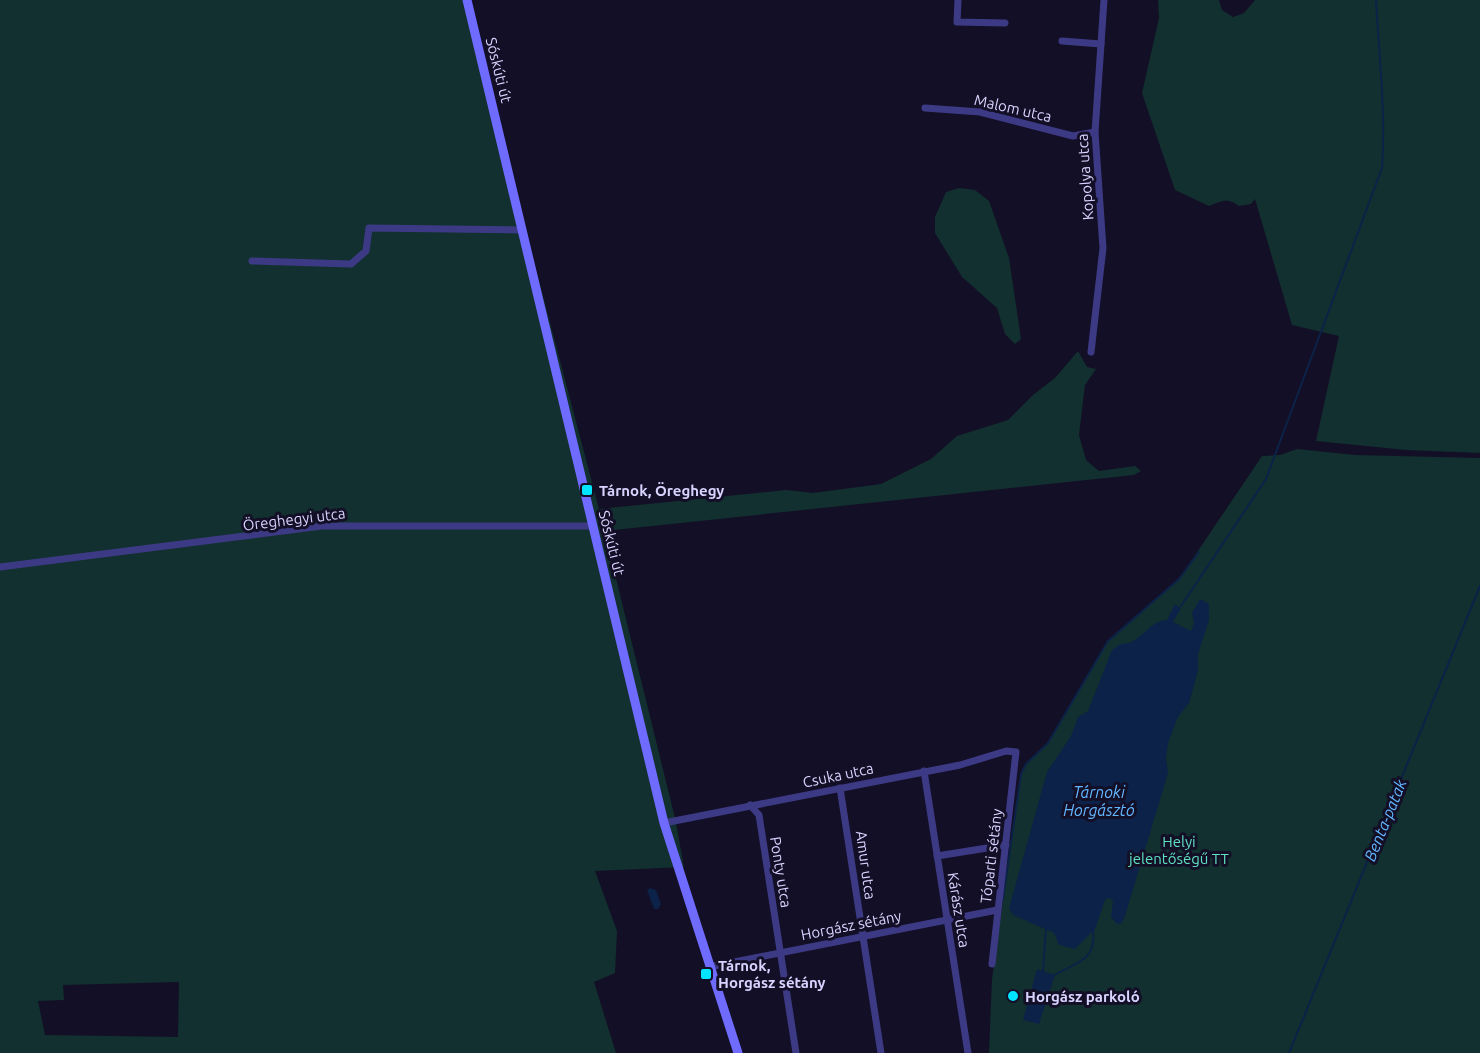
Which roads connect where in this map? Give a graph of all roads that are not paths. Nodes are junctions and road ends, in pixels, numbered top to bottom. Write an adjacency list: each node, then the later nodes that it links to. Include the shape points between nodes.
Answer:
1 (467, 0): 9 (main road, Sóskúti út)
2 (958, 0): 4 (street, via 957,22)
3 (1104, 0): 6 (street, Kopolya utca)
4 (1005, 23)
5 (1062, 41): 6 (street)
6 (1101, 44): 8 (street, Kopolya utca)
7 (925, 108): 8 (street, Malom utca, via 980,112 1073,136)
8 (1095, 132): 11 (street, Kopolya utca, via 1102,248)
9 (522, 230): 10 (street, via 369,228 366,251 351,264); 12 (main road, Sóskúti út)
10 (252, 261)
11 (1091, 352)
12 (592, 526): 13 (street, Öreghegyi utca, via 322,526); 18 (main road, Sóskúti út)
13 (0, 567)
14 (1017, 752): 15 (street, Csuka utca, via 1006,751 974,762); 19 (street, Tóparti sétány)
15 (924, 771): 16 (street, Csuka utca); 20 (street, Kárász utca)
16 (840, 788): 17 (street, Csuka utca); 23 (street, Amur utca)
17 (750, 805): 18 (street, Csuka utca); 24 (street, Ponty utca, via 759,815)
18 (663, 822): 26 (main road, Sóskúti út)
19 (1006, 845): 20 (street); 21 (street, Tóparti sétány)
20 (937, 856): 22 (street, Kárász utca)
21 (998, 910): 22 (street, Horgász sétány); 25 (street, Tóparti sétány)
22 (946, 920): 23 (street, Horgász sétány); 30 (street, Kárász utca)
23 (862, 937): 24 (street, Horgász sétány); 29 (street, Amur utca)
24 (780, 953): 26 (street, Horgász sétány); 28 (street, Ponty utca)
25 (992, 964)
26 (709, 966): 27 (main road, Sóskúti út)
27 (738, 1053)
28 (796, 1053)
29 (881, 1053)
30 (968, 1053)

